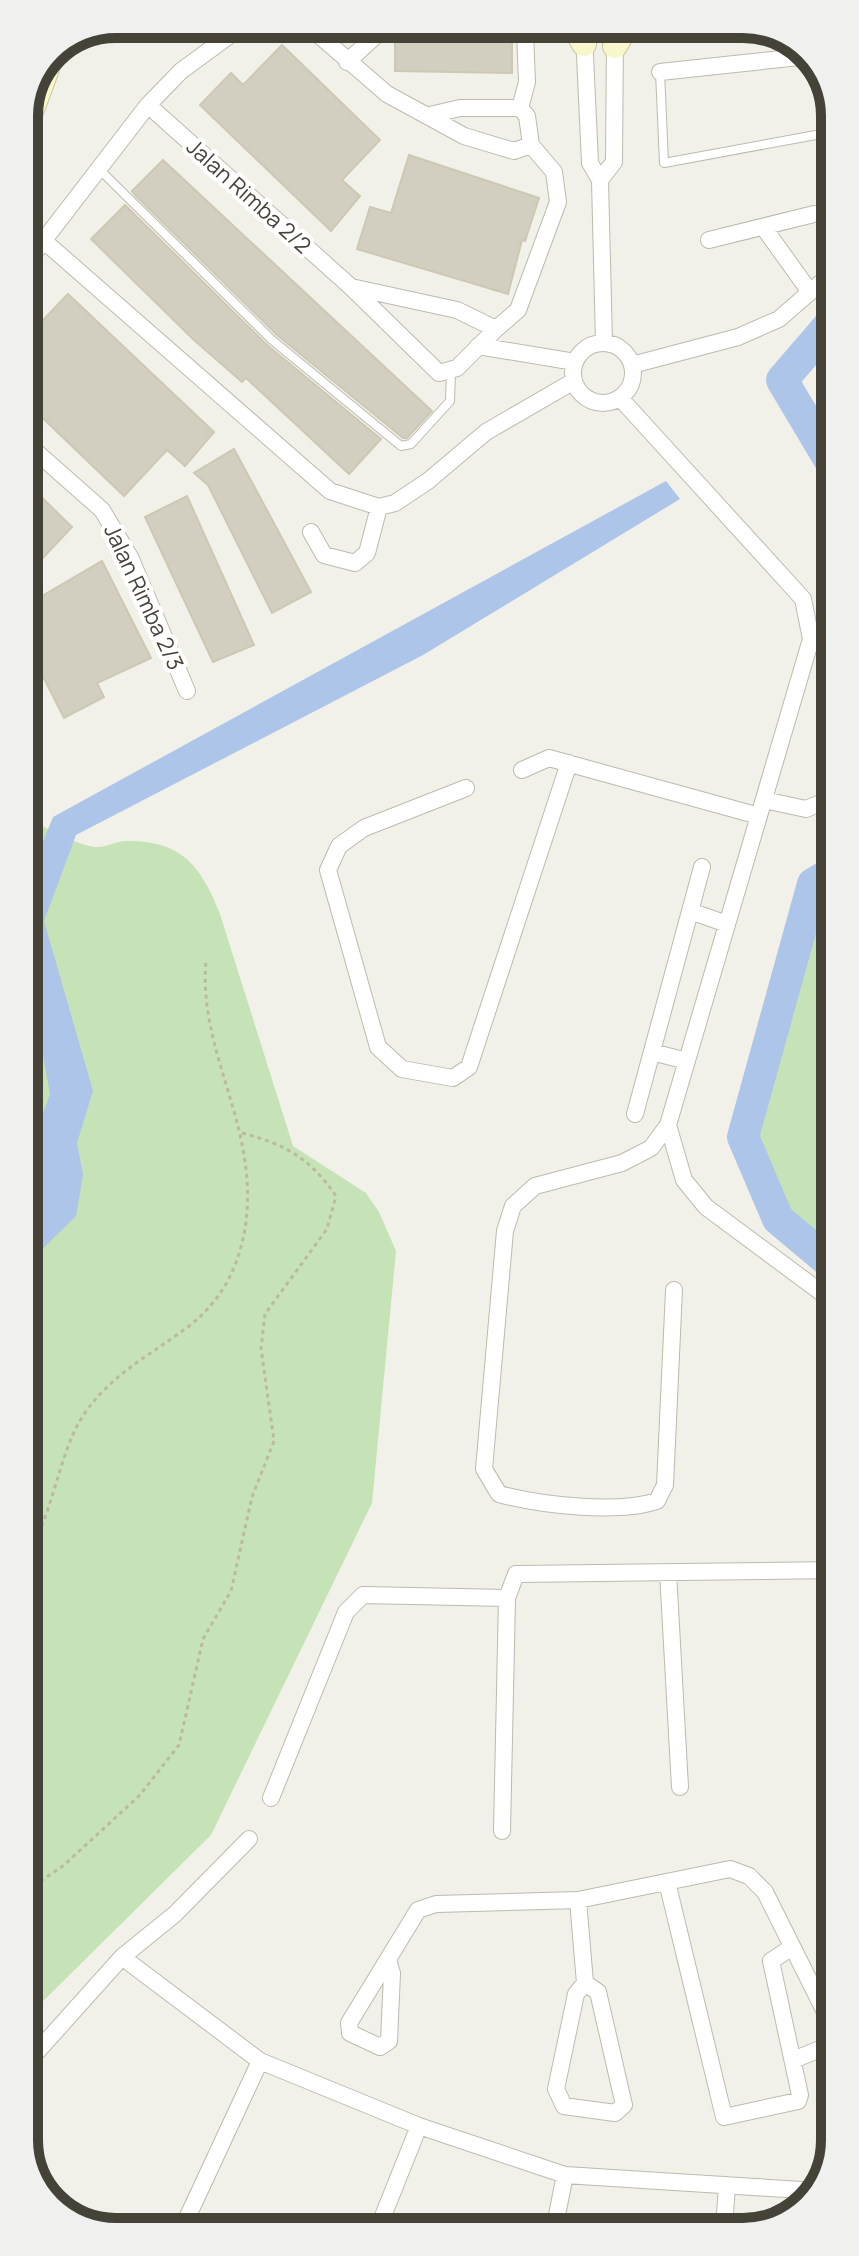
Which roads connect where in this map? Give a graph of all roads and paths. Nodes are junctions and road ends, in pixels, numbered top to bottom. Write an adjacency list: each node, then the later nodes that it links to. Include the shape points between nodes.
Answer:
1 (226, 38): 10 (street, via 181,71)
2 (321, 38): 8 (street)
3 (374, 38): 8 (street)
4 (525, 38): 11 (street, via 527,82)
5 (581, 38): 16 (street, via 590,163)
6 (616, 38): 16 (street, via 614,162)
7 (795, 58): 9 (street)
8 (347, 62): 12 (street, via 387,94)
9 (660, 72): 13 (lane, via 664,163)
10 (148, 105): 15 (street); 23 (street, Jalan Rimba 2/2)
11 (520, 108): 12 (street, via 460,108); 14 (street, via 527,116)
12 (430, 115): 14 (street, via 464,136 514,151)
13 (821, 134)
14 (531, 145): 25 (street, via 554,172 558,202 518,310)
15 (99, 169): 20 (street); 30 (lane, via 272,340 401,446 411,444 450,401)
16 (600, 180): 26 (street)
17 (814, 214): 18 (street)
18 (764, 228): 19 (street); 24 (street)
19 (709, 240)
20 (44, 241): 21 (street); 34 (street, via 330,491)
21 (38, 248)
22 (821, 282): 24 (street)
23 (351, 287): 25 (street, Jalan Rimba 2/2, via 457,310); 30 (street, Jalan Rimba 2/2, via 430,367)
24 (810, 292): 29 (street, via 779,319 738,337)
25 (496, 329): 27 (street)
26 (604, 342): 28 (street, via 586,348); 29 (street, via 622,349)
27 (478, 346): 28 (street); 30 (street)
28 (575, 362): 31 (street)
29 (632, 365): 32 (street, via 632,383)
30 (451, 372)
31 (574, 381): 32 (street, via 593,401); 34 (street, via 486,432 410,494)
32 (620, 398): 36 (street, via 803,599)
33 (38, 453): 38 (street, Jalan Rimba 2/3, via 102,510 130,557)
34 (379, 507): 35 (street, via 367,553 355,563 324,555)
35 (311, 532)
36 (811, 639): 37 (street); 43 (street)
37 (821, 643)
38 (187, 691)
39 (569, 763): 40 (street, via 549,758); 41 (street, via 469,1067 453,1078 402,1069 378,1047 328,870 339,846 364,828); 43 (street)
40 (522, 770)
41 (466, 788)
42 (821, 803): 43 (street, via 806,809)
43 (761, 808): 46 (street)
44 (702, 867): 45 (street)
45 (690, 911): 46 (street); 48 (street)
46 (727, 924): 49 (street)
47 (206, 961): 52 (path, via 211,1038)
48 (652, 1052): 49 (street); 50 (street)
49 (687, 1061): 51 (street)
50 (635, 1114)
51 (668, 1125): 53 (street, via 651,1148 622,1163 535,1186 513,1206 505,1231 484,1469 499,1494 635,1508 657,1501 665,1485); 54 (street, via 684,1180 706,1207)
52 (242, 1133): 55 (path, via 247,1183 242,1254 216,1300 188,1328 121,1371 80,1420); 64 (path, via 274,1141 318,1169 336,1196 327,1229 265,1314 261,1348 274,1441 252,1497 231,1591 203,1639 179,1745 139,1796)
53 (674, 1290)
54 (821, 1292)
55 (38, 1524)
56 (821, 1570): 57 (street)
57 (668, 1572): 58 (street, via 516,1574); 59 (street)
58 (507, 1598): 60 (street, via 363,1595 346,1612); 61 (street)
59 (680, 1787)
60 (271, 1798)
61 (502, 1831)
62 (249, 1839): 67 (street, via 175,1914)
63 (667, 1882): 65 (street); 66 (street, via 730,1869 749,1876 765,1892); 73 (street, via 724,2117 798,2101)
64 (38, 1883)
65 (578, 1900): 68 (street, via 436,1904 418,1910); 69 (street)
66 (792, 1947): 70 (street); 73 (street, via 771,1961)
67 (122, 1957): 72 (street); 74 (street)
68 (389, 1963): 68 (street, via 389,2041 380,2047 348,2028)
69 (585, 1983): 69 (street, via 576,1994 558,2100 564,2106 615,2113 624,2105 598,1992)
70 (821, 2004)
71 (821, 2049): 73 (street)
72 (38, 2051)
73 (793, 2060)
74 (260, 2061): 75 (street); 79 (street)
75 (419, 2126): 76 (street); 80 (street)
76 (565, 2175): 77 (street); 81 (street)
77 (727, 2185): 78 (street); 82 (street)
78 (802, 2190)
79 (187, 2218)
80 (382, 2218)
81 (556, 2218)
82 (725, 2218)

